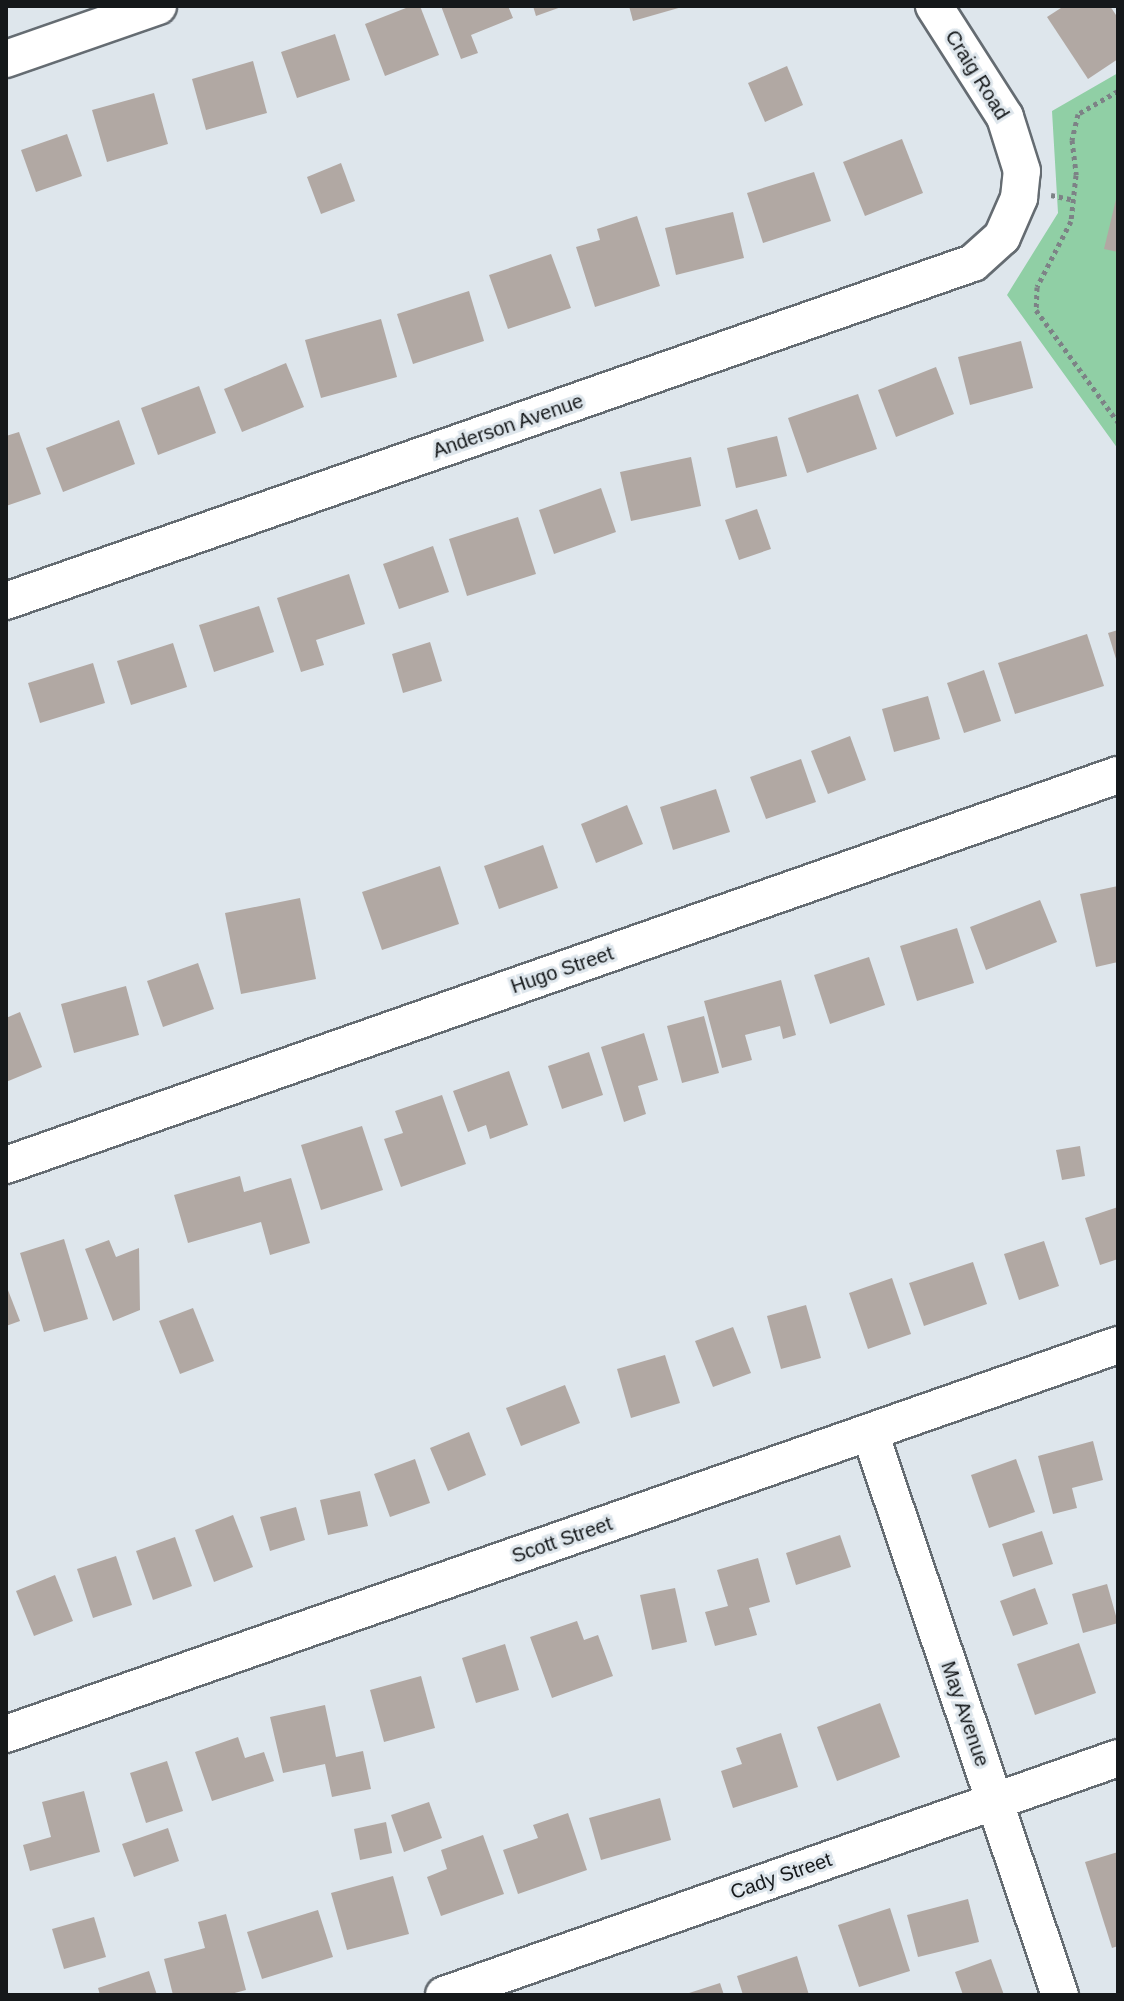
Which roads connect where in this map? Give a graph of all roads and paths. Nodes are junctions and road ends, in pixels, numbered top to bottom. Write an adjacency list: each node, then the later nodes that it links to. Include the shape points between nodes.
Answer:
1 (158, 6): 3 (street)
2 (934, 6): 5 (street, Craig Road, via 1005,117 1017,149 1022,171 1019,198)
3 (6, 59)
4 (1118, 91): 6 (path, via 1078,114 1072,140 1076,175 1071,221 1037,287 1036,310)
5 (1002, 237): 7 (street, Anderson Avenue, via 973,263)
6 (1118, 422)
7 (6, 601)
8 (1118, 775): 9 (street, Hugo Street)
9 (6, 1165)
10 (1118, 1345): 11 (street, Scott Street)
11 (870, 1433): 12 (street, Scott Street); 14 (street, May Avenue)
12 (6, 1734)
13 (1118, 1758): 14 (street, Cady Street)
14 (995, 1801): 15 (street, Cady Street); 16 (street, May Avenue)
15 (444, 1995)
16 (1060, 1995)

